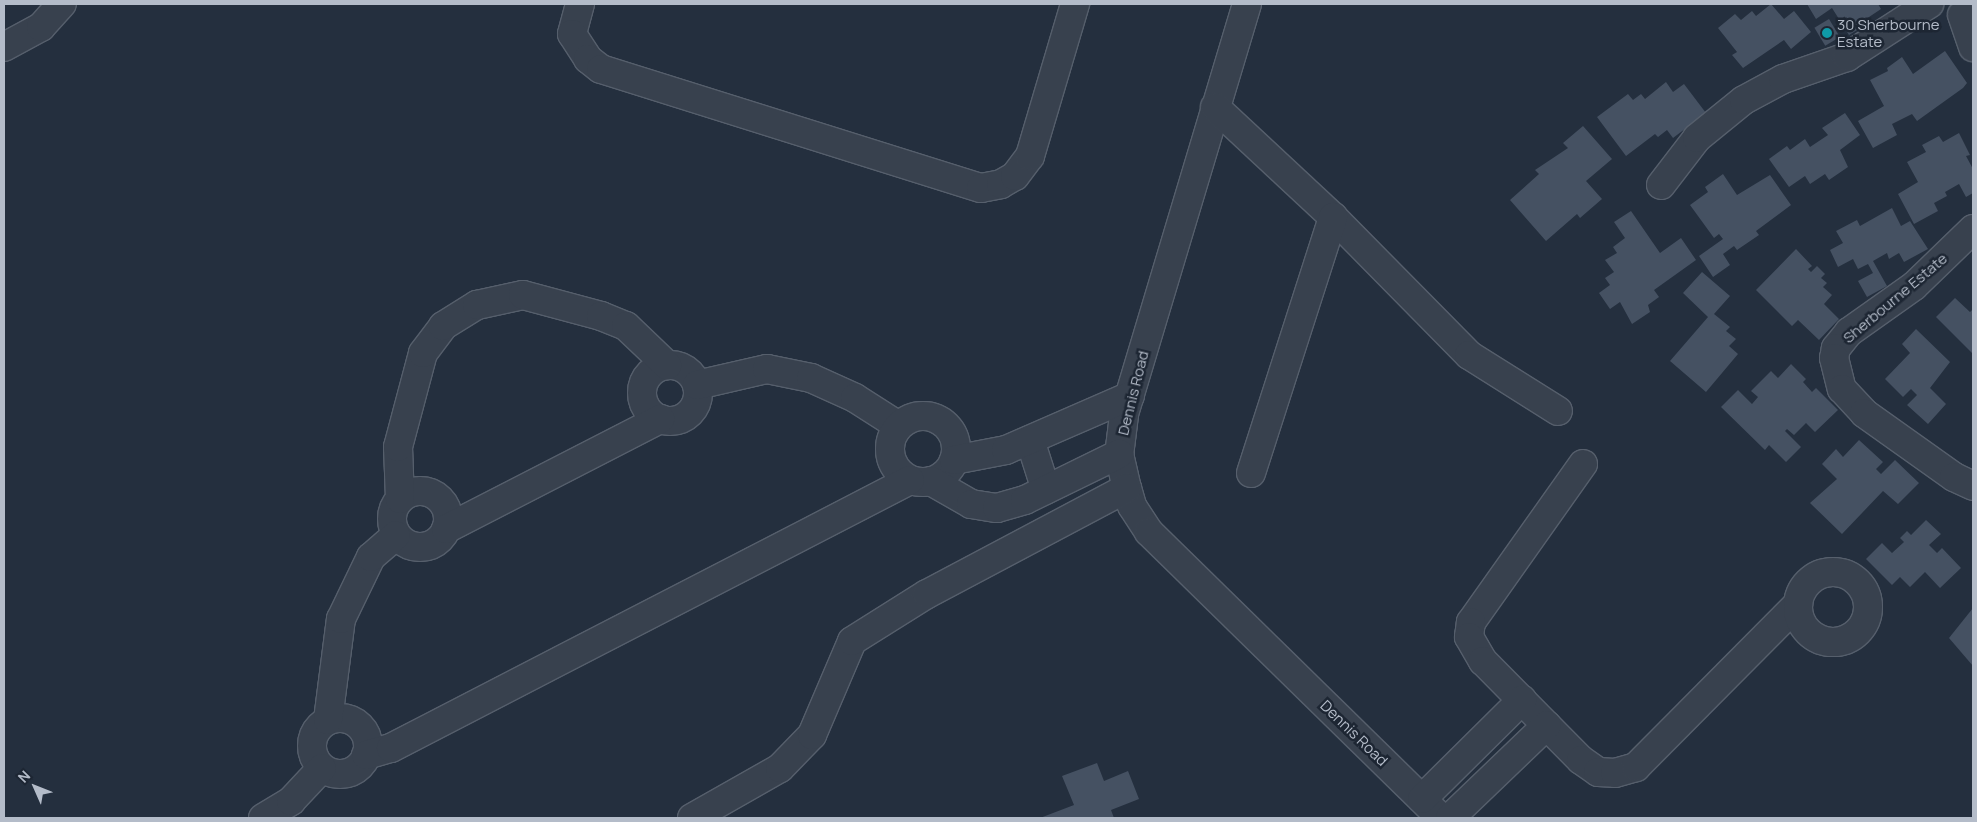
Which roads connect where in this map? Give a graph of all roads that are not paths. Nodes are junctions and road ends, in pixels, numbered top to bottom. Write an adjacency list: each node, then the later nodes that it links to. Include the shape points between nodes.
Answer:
1 (62, 4): 7 (street, via 42,27)
2 (580, 4): 3 (street, via 572,34 588,59 601,68 981,188 1001,184 1014,176 1030,156)
3 (1075, 4)
4 (1247, 4): 9 (street, Dennis Road)
5 (1929, 4): 10 (street, via 1847,57 1783,78 1744,100 1697,138)
6 (1957, 8): 8 (street)
7 (4, 47)
8 (1973, 47)
9 (1215, 107): 11 (street); 15 (street, Dennis Road)
10 (1661, 185)
11 (1333, 217): 16 (street, via 1469,354); 23 (street)
12 (1973, 229): 25 (street, Sherbourne Estate, via 1914,286 1849,332 1836,348 1834,358 1842,389 1864,413 1954,477)
13 (667, 365): 14 (street, via 686,370); 17 (street, via 650,373 641,390 646,408); 28 (street, via 626,326 602,316 523,294 477,305 443,326 424,353 398,447)
14 (697, 385): 17 (street, via 696,402 685,416 668,422); 18 (street, via 767,368 811,378 855,398)
15 (1130, 396): 19 (street); 20 (street, Dennis Road)
16 (1558, 411)
17 (660, 419): 29 (street)
18 (898, 426): 21 (street, via 919,416 940,420 954,437); 24 (street, via 891,440 890,456 901,474)
19 (1030, 440): 21 (street, via 1006,450); 27 (street)
20 (1119, 454): 26 (street, Dennis Road); 27 (street)
21 (954, 460): 24 (street, via 945,473)
22 (1583, 464): 32 (street, via 1471,622 1469,637 1475,651)
23 (1251, 473)
24 (920, 480): 27 (street, via 970,504 998,508); 35 (street, via 390,748)
25 (1973, 486)
26 (1126, 488): 37 (street, Dennis Road, via 1132,506 1149,532); 39 (street, via 927,594 852,641 812,735 780,768)
27 (1046, 490)
28 (400, 499): 29 (street, via 417,491 436,496 447,511); 30 (street, via 392,516)
29 (446, 529): 30 (street, via 435,543 427,546 410,546)
30 (396, 535): 33 (street, via 371,557 341,619)
31 (1798, 604): 34 (street, via 1636,767 1615,773 1598,772 1581,760)
32 (1522, 700): 34 (street); 37 (street)
33 (328, 720): 35 (street, via 347,718 355,722 367,738); 36 (street, via 320,726 312,743 316,761)
34 (1547, 725): 41 (street)
35 (366, 755): 36 (street, via 355,769 347,773 329,772)
36 (322, 768): 38 (street, via 291,801)
37 (1422, 799): 40 (street, Dennis Road)
38 (263, 818)
39 (692, 818)
40 (1440, 818)
41 (1450, 818)

